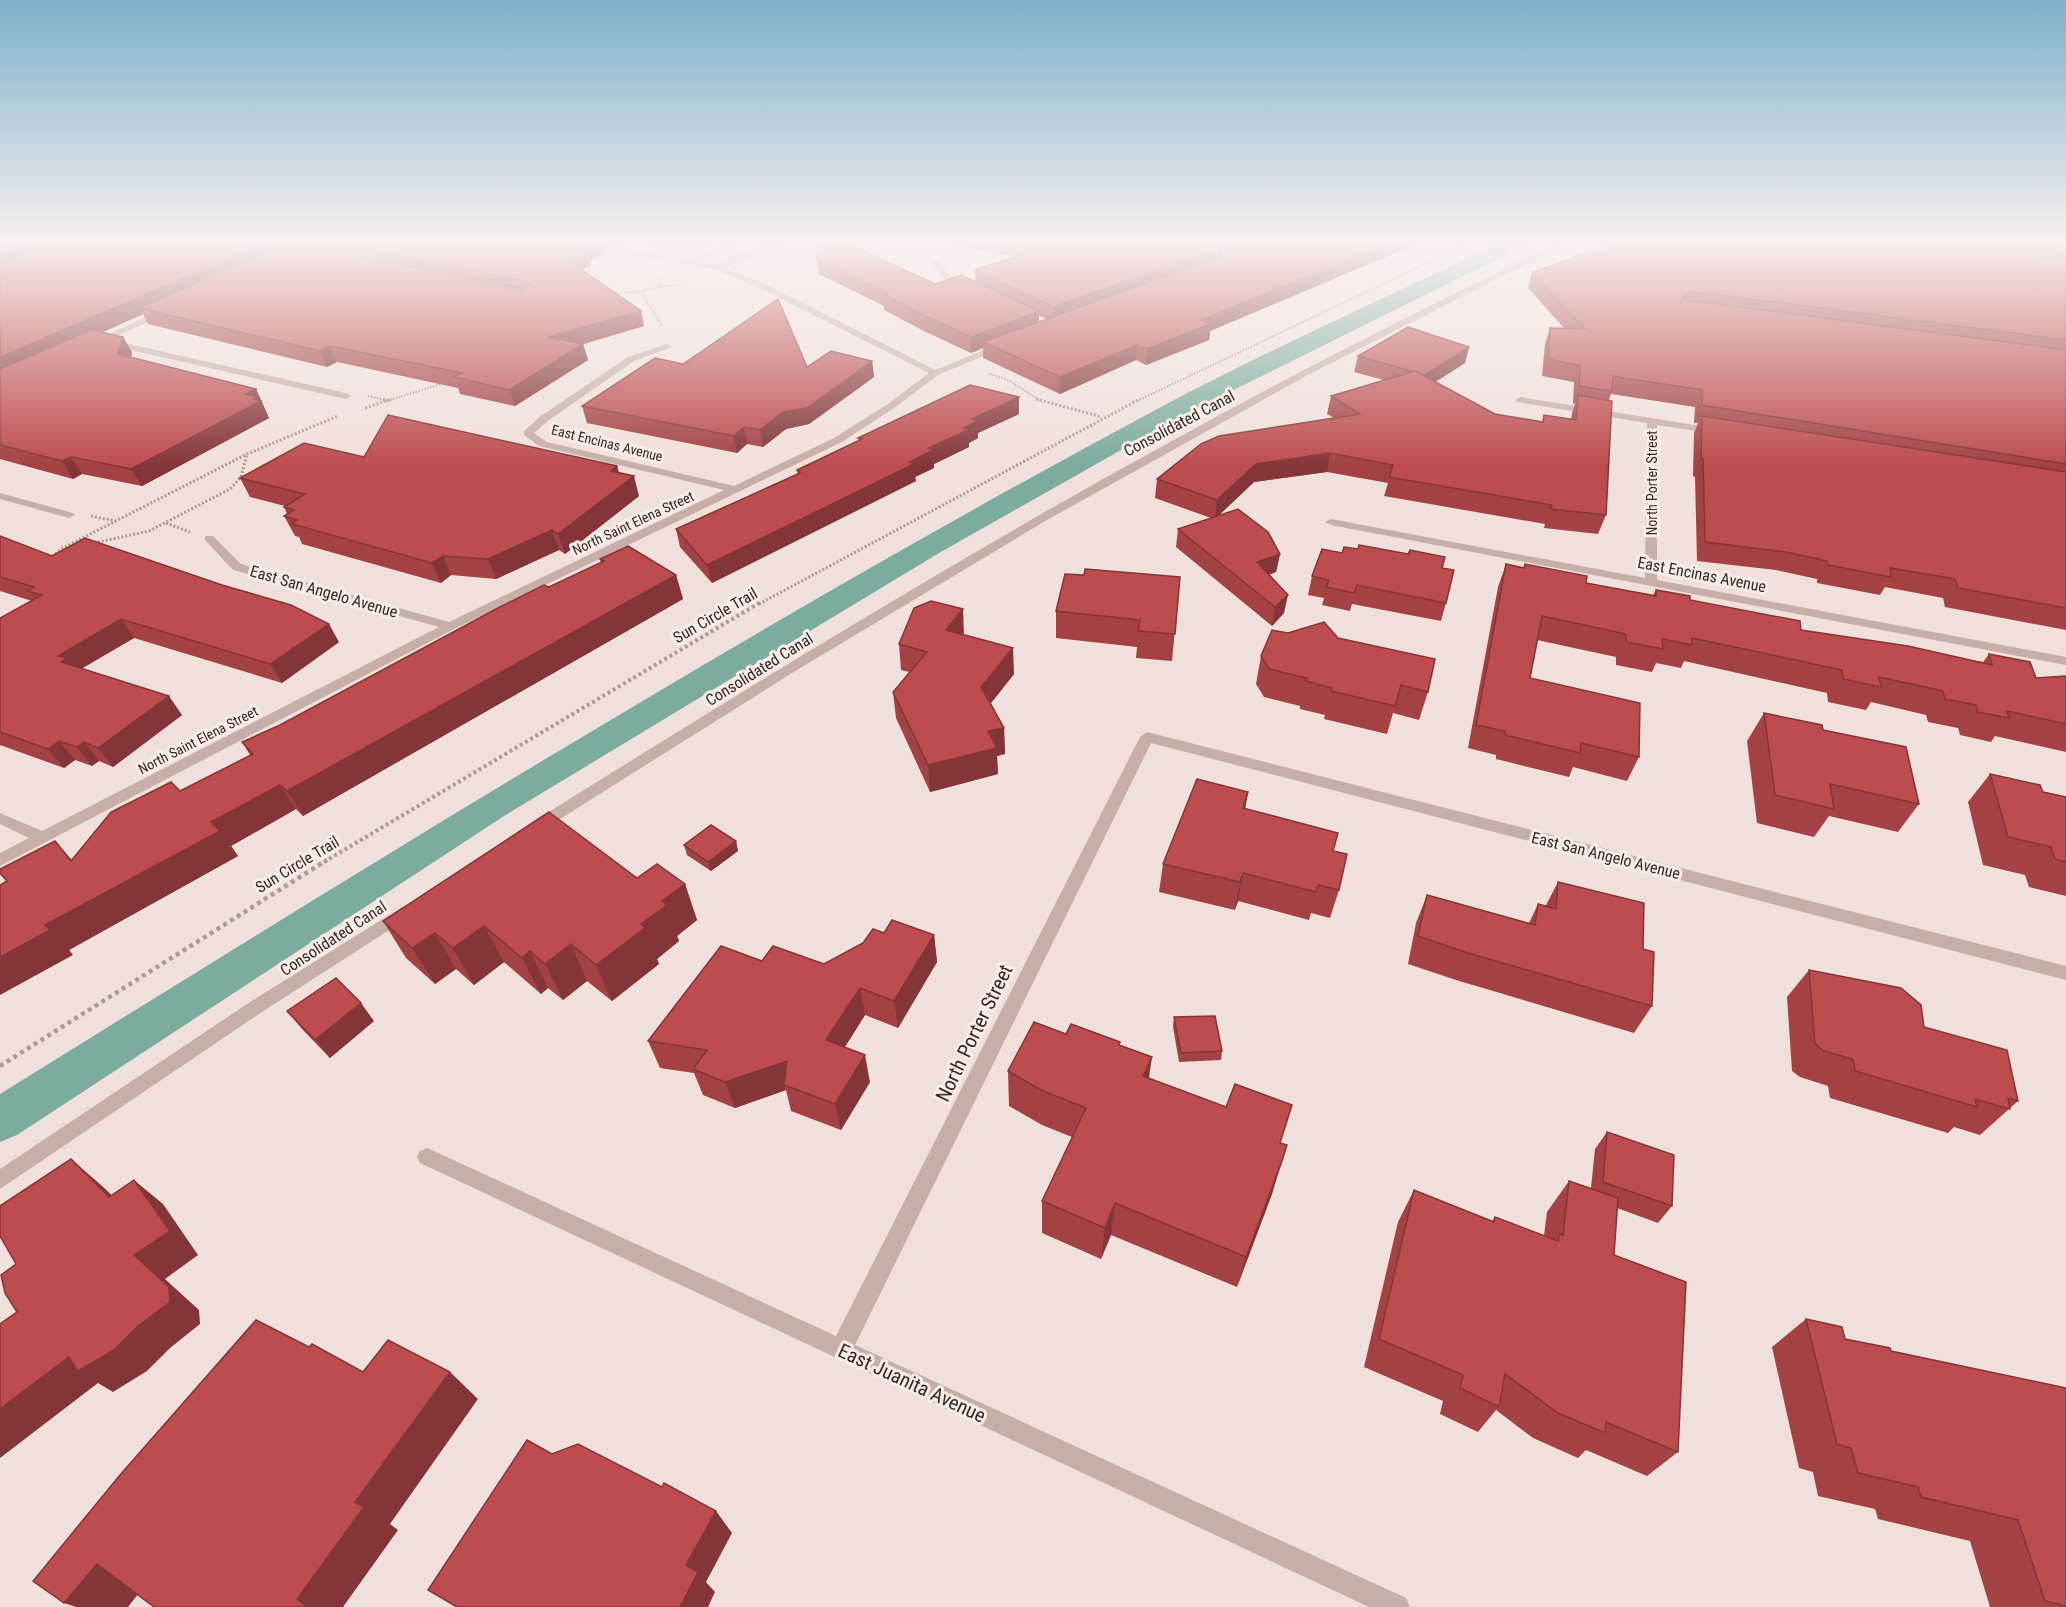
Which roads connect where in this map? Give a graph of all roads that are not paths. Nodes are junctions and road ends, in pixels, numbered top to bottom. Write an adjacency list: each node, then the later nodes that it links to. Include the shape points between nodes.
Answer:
1 (154, 316): 4 (street)
2 (822, 316): 8 (street)
3 (1414, 316): 23 (street, Consolidated Canal, via 1058,507 892,605)
4 (100, 340): 7 (street); 9 (street)
5 (1019, 340): 8 (street, North Saint Elena Street)
6 (667, 347): 13 (street, East Encinas Avenue, via 631,359 528,433 543,444)
7 (80, 349)
8 (935, 373): 13 (street, North Saint Elena Street, via 838,440)
9 (346, 396)
10 (1520, 400): 11 (street)
11 (1652, 421): 12 (street); 18 (street, North Porter Street)
12 (1723, 432)
13 (737, 490): 19 (street, North Saint Elena Street)
14 (0, 496): 15 (street)
15 (69, 515)
16 (1331, 522): 18 (street, East Encinas Avenue)
17 (209, 538): 19 (street, East San Angelo Avenue, via 237,567)
18 (1651, 581): 20 (street, East Encinas Avenue)
19 (450, 626): 24 (street, North Saint Elena Street)
20 (2066, 661)
21 (1147, 737): 27 (street, East San Angelo Avenue); 30 (street, North Porter Street)
22 (0, 818): 24 (street)
23 (524, 835)
24 (42, 838): 25 (street, North Saint Elena Street)
25 (0, 860)
26 (416, 904): 29 (street, Consolidated Canal)
27 (2066, 974)
28 (427, 1157): 30 (street, East Juanita Avenue)
29 (0, 1180)
30 (841, 1350): 31 (street, East Juanita Avenue)
31 (1397, 1607)

